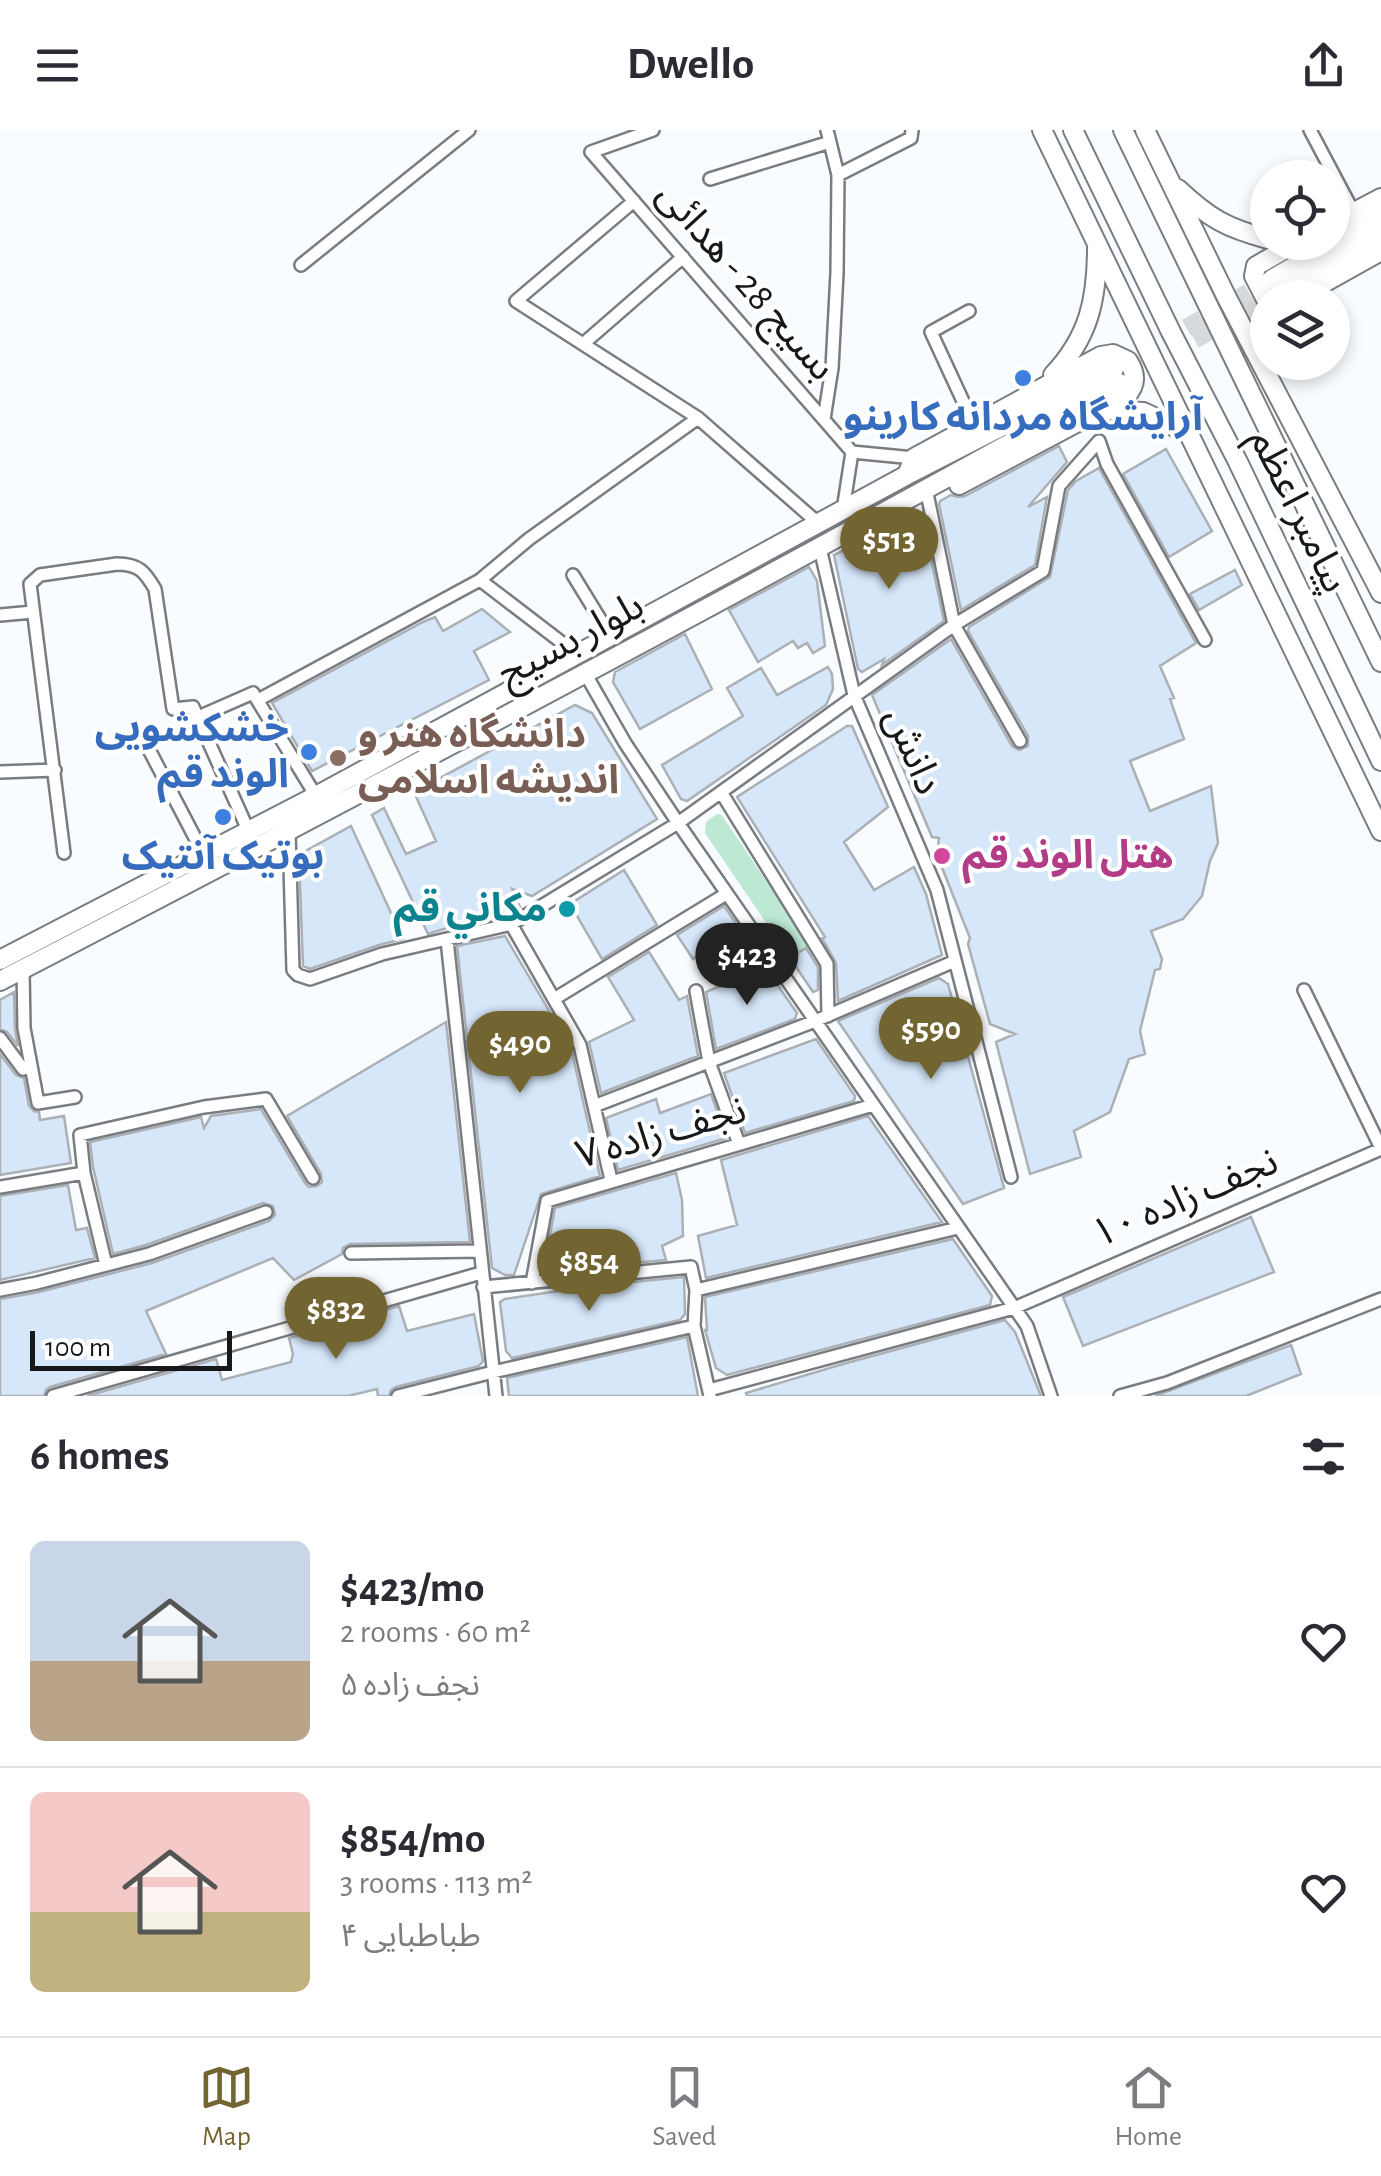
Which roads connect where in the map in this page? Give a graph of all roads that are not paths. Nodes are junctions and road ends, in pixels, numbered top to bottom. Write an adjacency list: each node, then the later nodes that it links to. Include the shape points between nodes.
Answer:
1 (469, 130): 24 (street)
2 (653, 130): 14 (street, بسیج 28 - هدائی, via 592,152)
3 (912, 130): 10 (street, via 911,138)
4 (1042, 130): 20 (main road)
5 (1073, 130): 62 (main road, پیامبر اعظم)
6 (1123, 130): 31 (main road, پیامبر اعظم)
7 (1145, 130): 12 (main road)
8 (1310, 130): 15 (street)
9 (828, 136): 10 (street); 11 (street)
10 (838, 176): 38 (street, via 832,368)
11 (710, 179)
12 (1170, 182): 18 (main road, via 1202,212); 30 (main road)
13 (1381, 198): 15 (main road)
14 (634, 201): 22 (street, بسیج 28 - هدائی); 32 (street, via 516,300)
15 (1354, 213): 16 (main road)
16 (1350, 215)
17 (1381, 216): 26 (main road)
18 (1250, 234)
19 (1381, 235): 27 (main road)
20 (1097, 242): 35 (main road, via 1094,303 1084,331); 40 (main road)
21 (1381, 251): 28 (main road)
22 (683, 257): 32 (street); 38 (street, بسیج 28 - هدائی)
23 (1266, 260): 25 (main road, via 1256,266 1254,276)
24 (301, 265)
25 (1262, 280)
26 (1304, 280)
27 (1309, 280)
28 (1317, 280)
29 (970, 311): 39 (street, via 930,332)
30 (1242, 328): 31 (main road); 34 (main road)
31 (1224, 338): 55 (main road, پیامبر اعظم)
32 (583, 344): 37 (street)
33 (1270, 380): 34 (main road)
34 (1270, 383): 49 (main road)
35 (1040, 389): 36 (main road, via 1101,356 1121,356 1133,369 1134,384); 39 (main road)
36 (1102, 410): 40 (main road, via 1143,412); 43 (main road)
37 (698, 418): 45 (street); 48 (street)
38 (824, 420): 41 (street, بسیج 28 - هدائی)
39 (974, 425): 42 (main road)
40 (1188, 432): 68 (main road)
41 (852, 452): 42 (street); 44 (street)
42 (910, 466): 43 (main road, بلوار بسیج, via 1116,376); 44 (main road, بلوار بسیج)
43 (922, 497): 46 (main road, بلوار بسیج); 52 (street)
44 (843, 510): 45 (main road, بلوار بسیج)
45 (818, 523): 53 (main road, بلوار بسیج)
46 (820, 548): 56 (main road, بلوار بسیج); 57 (street, دانش)
47 (573, 576): 53 (street)
48 (480, 580): 56 (street); 58 (street)
49 (1381, 594)
50 (33, 612): 51 (street); 59 (street, via 30,584 40,575 118,564 145,572 155,589 173,708 192,706); 63 (street)
51 (0, 616)
52 (954, 625): 54 (street, via 1043,571 1059,486 1099,441); 57 (street); 61 (street)
53 (611, 638): 56 (main road, بلوار بسیج)
54 (1204, 640)
55 (1381, 662)
56 (582, 664): 66 (main road, بلوار بسیج); 67 (street); 69 (main road, بلوار بسیج)
57 (854, 694): 65 (street); 79 (street, دانش, via 937,890)
58 (258, 700): 59 (street, via 253,692); 66 (street)
59 (196, 718): 70 (street)
60 (142, 738): 72 (street)
61 (1020, 741)
62 (1381, 761)
63 (55, 770): 64 (street); 71 (street)
64 (0, 772)
65 (721, 792): 67 (street); 85 (street, via 827,964)
66 (316, 796): 70 (main road, بلوار بسیج)
67 (678, 823): 73 (street); 74 (street)
68 (1379, 823)
69 (289, 831): 75 (main road, بلوار بسیج); 76 (street, via 298,976 310,979)
70 (249, 832): 72 (main road, بلوار بسیج)
71 (64, 852)
72 (204, 855): 75 (main road, بلوار بسیج)
73 (726, 894): 84 (street); 86 (street)
74 (511, 924): 76 (street); 84 (street)
75 (81, 929): 77 (main road, بلوار بسیج)
76 (447, 940): 102 (street)
77 (56, 942): 78 (main road, بلوار بسیج); 80 (main road, بلوار بسیج)
78 (0, 960)
79 (956, 962): 85 (street); 96 (street, دانش)
80 (23, 969): 81 (main road, بلوار بسیج); 89 (street)
81 (0, 982)
82 (1304, 990): 94 (street)
83 (696, 991): 88 (street)
84 (554, 998): 91 (street, via 580,1044)
85 (828, 1016): 86 (street)
86 (815, 1021): 88 (street); 92 (street)
87 (0, 1038): 89 (street, via 23,1069)
88 (710, 1062): 91 (street); 93 (street)
89 (31, 1065): 90 (street, via 38,1104)
90 (75, 1097)
91 (594, 1106): 98 (street)
92 (873, 1106): 93 (street, نجف زاده ۷); 101 (street)
93 (739, 1144): 98 (street, نجف زاده ۷)
94 (1381, 1148): 111 (street, نجف زاده ۱۰)
95 (84, 1173): 97 (street, via 80,1135 266,1099); 99 (street); 104 (street)
96 (1011, 1177)
97 (313, 1178)
98 (612, 1180): 106 (street, نجف زاده ۷, via 547,1201)
99 (0, 1187)
100 (266, 1212): 104 (street)
101 (958, 1228): 109 (street); 111 (street)
102 (479, 1250): 103 (street); 105 (street)
103 (351, 1253)
104 (106, 1265): 108 (street)
105 (482, 1273): 107 (street); 115 (street)
106 (532, 1283): 107 (street); 109 (street, via 691,1266)
107 (483, 1287): 113 (street)
108 (0, 1290)
109 (696, 1290): 112 (street)
110 (1381, 1299): 119 (street)
111 (1014, 1308): 114 (street, نجف زاده ۱۰); 118 (street)
112 (694, 1326): 113 (street); 114 (street)
113 (492, 1372): 116 (street); 117 (street)
114 (709, 1393)
115 (53, 1396)
116 (398, 1396)
117 (496, 1396)
118 (1051, 1396)
119 (1120, 1396)

